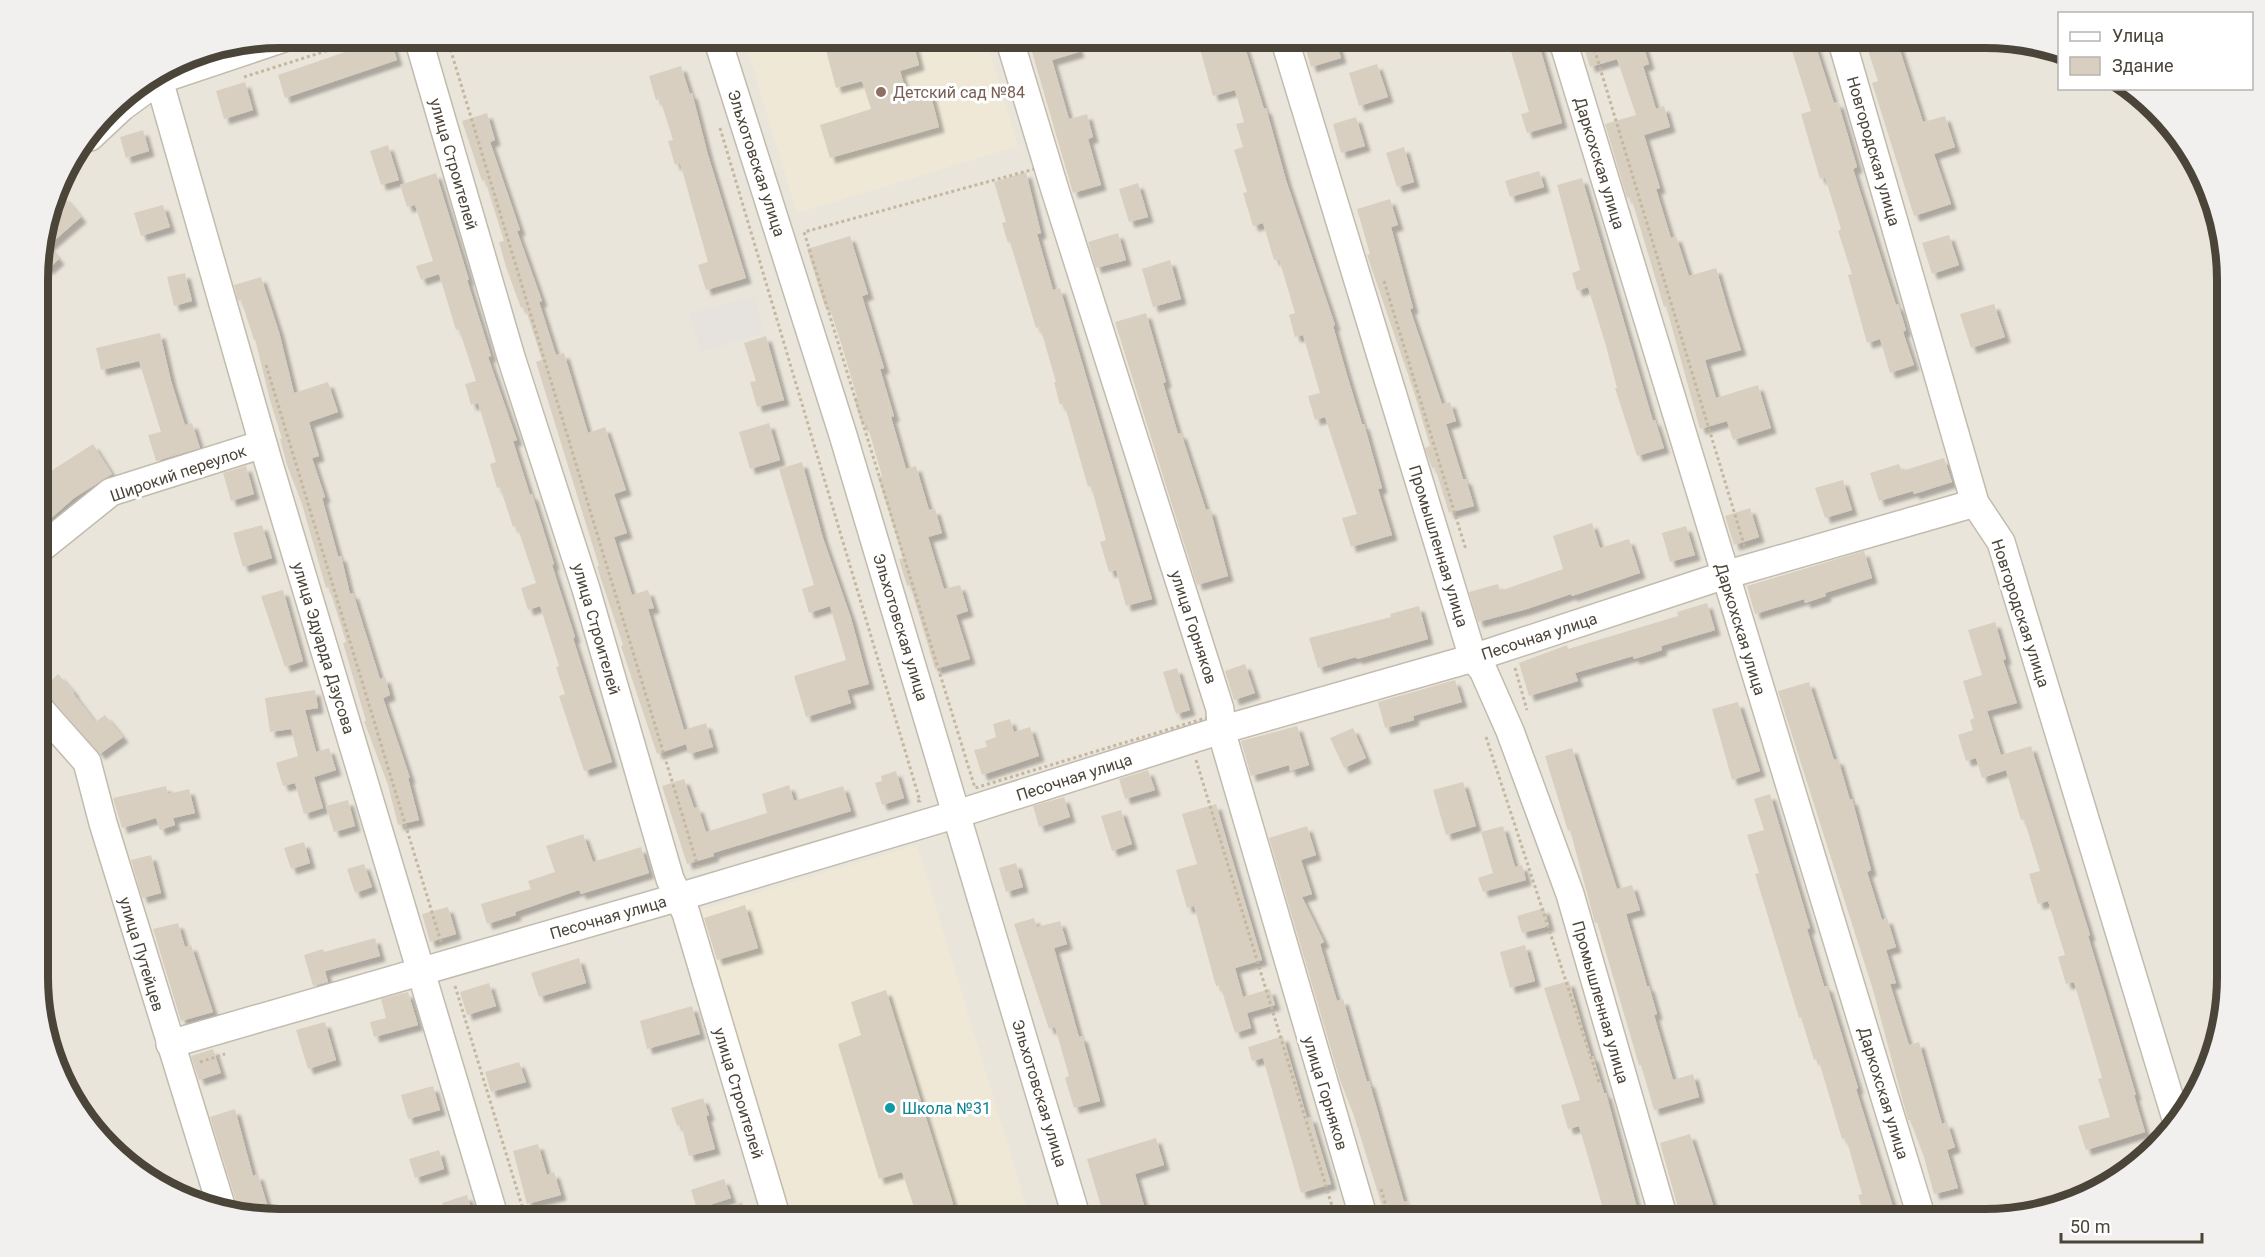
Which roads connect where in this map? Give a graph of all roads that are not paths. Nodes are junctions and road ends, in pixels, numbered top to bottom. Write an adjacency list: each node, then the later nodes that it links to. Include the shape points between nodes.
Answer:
1 (421, 48): 18 (street, улица Строителей, via 670,879)
2 (720, 48): 17 (street, Эльхотовская улица, via 843,435)
3 (1013, 48): 16 (street, улица Горняков, via 1220,709)
4 (1287, 48): 14 (street, Промышленная улица)
5 (1565, 48): 13 (street, Даркохская улица)
6 (1844, 48): 11 (street, Новгородская улица)
7 (243, 51): 8 (street)
8 (182, 70)
9 (158, 83): 10 (street, улица Эдуарда Дзусова)
10 (263, 444): 12 (street, Широкий переулок, via 111,492); 19 (street, улица Эдуарда Дзусова)
11 (1975, 503): 13 (street, Песочная улица); 21 (street, Новгородская улица, via 2001,542)
12 (48, 543)
13 (1725, 575): 14 (street, Песочная улица); 28 (street, Даркохская улица)
14 (1473, 658): 16 (street, Песочная улица); 27 (street, Промышленная улица, via 1483,670 1510,731 1570,894)
15 (48, 718): 20 (street, улица Путейцев, via 87,762)
16 (1215, 723): 17 (street, Песочная улица); 26 (street, улица Горняков)
17 (957, 814): 18 (street, Песочная улица); 25 (street, Эльхотовская улица)
18 (680, 897): 19 (street, Песочная улица); 24 (street, улица Строителей)
19 (421, 971): 20 (street, Песочная улица); 23 (street, улица Эдуарда Дзусова)
20 (170, 1044): 22 (street, улица Путейцев)
21 (2174, 1112)
22 (219, 1201)
23 (492, 1209)
24 (774, 1209)
25 (1074, 1209)
26 (1361, 1209)
27 (1661, 1209)
28 (1919, 1209)

